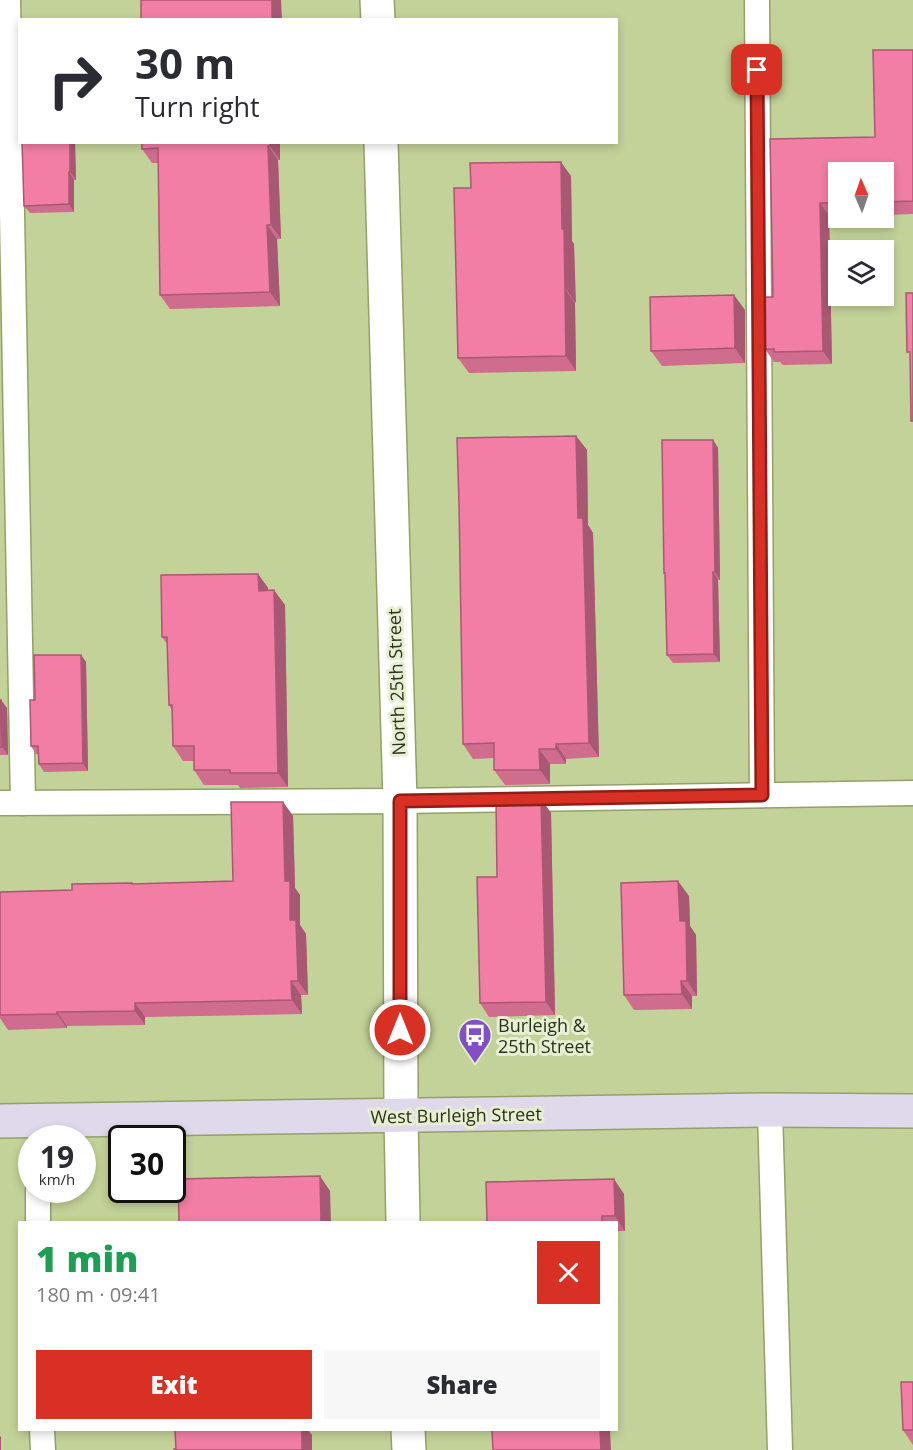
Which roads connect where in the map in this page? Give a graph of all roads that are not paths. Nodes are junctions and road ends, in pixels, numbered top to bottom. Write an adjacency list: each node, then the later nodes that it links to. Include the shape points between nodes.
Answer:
1 (8, 0): 9 (lane)
2 (377, 0): 4 (street)
3 (757, 0): 7 (lane)
4 (378, 18)
5 (381, 144): 8 (street, North 25th Street)
6 (913, 792): 7 (lane)
7 (762, 795): 8 (lane)
8 (400, 801): 9 (lane); 12 (street, North 25th Street)
9 (11, 803)
10 (770, 1110): 11 (main road, West Burleigh Street); 12 (main road, West Burleigh Street); 23 (lane)
11 (913, 1111)
12 (401, 1116): 15 (main road, West Burleigh Street); 18 (street, North 25th Street)
13 (0, 1121): 14 (main road, West Burleigh Street)
14 (18, 1125)
15 (96, 1127)
16 (38, 1203): 17 (lane)
17 (38, 1221)
18 (404, 1221)
19 (42, 1431): 21 (lane)
20 (408, 1431): 22 (street)
21 (43, 1450)
22 (409, 1450)
23 (780, 1450)

